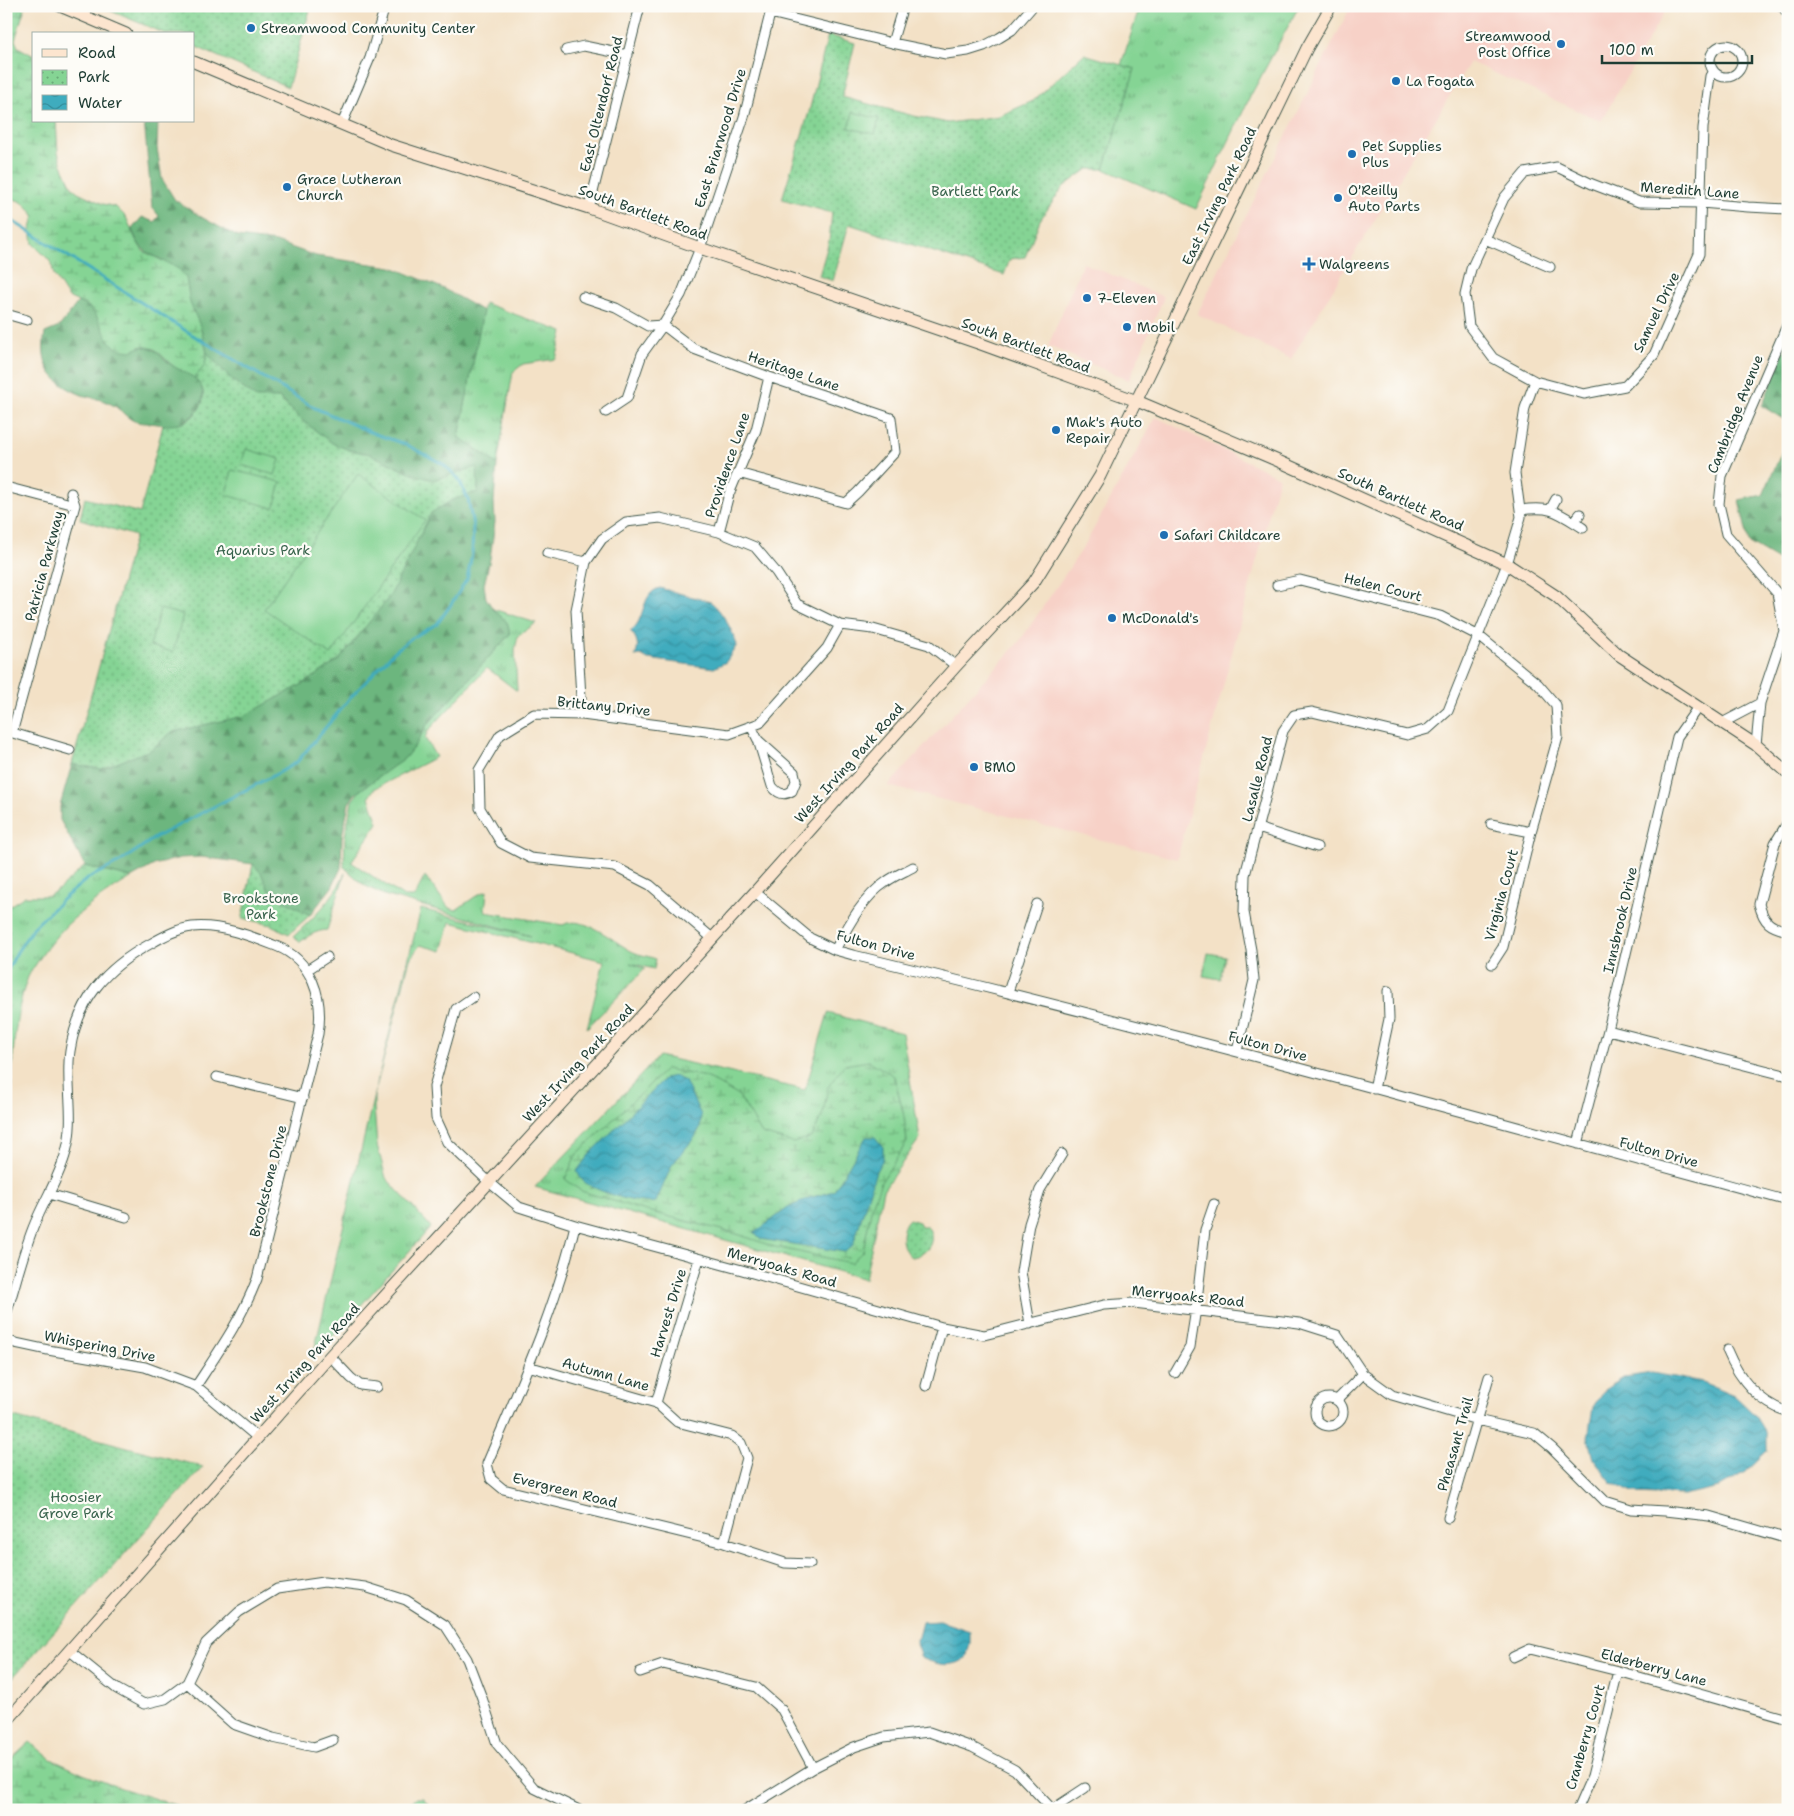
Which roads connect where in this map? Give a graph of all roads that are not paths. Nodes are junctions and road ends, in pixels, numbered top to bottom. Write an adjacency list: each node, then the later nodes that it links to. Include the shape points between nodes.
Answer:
1 (60, 6): 10 (main road)
2 (385, 6): 16 (street, via 370,58)
3 (640, 6): 13 (street, East Oltendorf Road)
4 (903, 6): 11 (street)
5 (1033, 6): 11 (street, via 1012,30 968,51 946,54)
6 (1331, 6): 30 (main road, East Irving Park Road, via 1307,48)
7 (1782, 6): 9 (street)
8 (771, 10): 11 (street); 21 (street, East Briarwood Drive, via 744,116)
9 (1788, 14)
10 (121, 32)
11 (892, 43)
12 (566, 50): 13 (street, via 584,46)
13 (628, 55): 18 (street, East Oltendorf Road)
14 (195, 62): 16 (main road, South Bartlett Road)
15 (1714, 72): 17 (street, Samuel Drive, via 1710,76 1703,128)
16 (342, 124): 18 (main road, South Bartlett Road, via 391,145)
17 (1701, 203): 19 (street, Meredith Lane); 20 (street, Meredith Lane, via 1639,202 1557,167 1525,173 1504,198); 29 (street, Samuel Drive, via 1699,254 1654,355 1625,386 1584,394)
18 (589, 208): 21 (main road, South Bartlett Road)
19 (1788, 209)
20 (1485, 239): 22 (street); 29 (street, Meredith Lane, via 1465,294 1469,326 1493,358)
21 (700, 248): 27 (street, East Briarwood Drive, via 681,295); 30 (main road, South Bartlett Road)
22 (1550, 267)
23 (583, 297): 27 (street, via 616,308 648,326)
24 (6, 314): 25 (street)
25 (27, 320)
26 (1788, 323): 50 (street, Cambridge Avenue, via 1722,476 1719,504 1726,534 1778,593 1784,631)
27 (663, 325): 28 (street, Heritage Lane, via 694,349); 31 (street, East Briarwood Drive, via 642,354 627,398)
28 (769, 378): 32 (street, Providence Lane, via 756,430); 32 (street, Heritage Lane, via 891,418 894,452 846,503)
29 (1535, 381): 37 (street, via 1525,408 1515,473)
30 (1138, 401): 45 (main road, South Bartlett Road); 49 (main road, West Irving Park Road, via 1100,476 1034,582)
31 (606, 412)
32 (738, 473): 42 (street, Providence Lane)
33 (6, 487): 36 (street)
34 (71, 493): 36 (street, Patricia Parkway)
35 (1556, 500): 38 (street)
36 (75, 505): 55 (street, Patricia Parkway)
37 (1520, 510): 38 (street, via 1540,507); 45 (street, via 1521,517)
38 (1550, 510): 40 (street)
39 (1580, 514): 40 (street)
40 (1574, 522): 41 (street)
41 (1583, 528)
42 (719, 532): 44 (street, via 660,518 626,522 602,539); 47 (street, via 755,547 797,604)
43 (547, 552): 44 (street)
44 (586, 562): 52 (street, via 576,610)
45 (1507, 564): 48 (street, Lasalle Road); 51 (main road, South Bartlett Road, via 1556,596 1619,655)
46 (1277, 585): 48 (street, Helen Court, via 1300,580 1440,616)
47 (840, 626): 49 (street, via 873,629 929,645); 54 (street, Brittany Drive, via 827,648 760,723)
48 (1479, 636): 62 (street, Lasalle Road, via 1448,711 1428,729 1407,735 1312,712 1294,715 1283,731); 63 (street, Virginia Court, via 1538,684 1556,705 1558,737)
49 (956, 666): 66 (main road, West Irving Park Road)
50 (1760, 703): 53 (street); 57 (street, Cambridge Avenue)
51 (1698, 707): 53 (main road, South Bartlett Road); 77 (street, Innsbrook Drive, via 1677,736)
52 (582, 715): 54 (street, Brittany Drive, via 729,734); 69 (street, Brittany Drive, via 534,714 500,735 479,770 480,808 490,826 501,843 530,858 615,867 650,885)
53 (1722, 723): 57 (main road, South Bartlett Road)
54 (751, 726): 56 (street)
55 (9, 732): 58 (street)
56 (758, 740): 56 (street, via 772,786 776,792 786,794 792,791 796,781 794,772)
57 (1756, 745): 59 (main road, South Bartlett Road)
58 (70, 750)
59 (1788, 773)
60 (1788, 822): 68 (street, via 1775,843 1759,904 1768,923)
61 (1492, 824): 63 (street, Virginia Court)
62 (1258, 828): 64 (street); 78 (street, Lasalle Road, via 1245,875 1244,912 1254,980)
63 (1531, 832): 72 (street, Virginia Court, via 1503,947)
64 (1317, 847)
65 (913, 867): 70 (street, via 876,890 847,927)
66 (755, 892): 69 (main road, West Irving Park Road); 70 (street, Fulton Drive, via 810,938)
67 (1037, 904): 75 (street)
68 (1788, 931)
69 (712, 938): 85 (main road, West Irving Park Road)
70 (835, 950): 75 (street, Fulton Drive)
71 (327, 957): 73 (street)
72 (1492, 964)
73 (307, 970): 82 (street, Brookstone Drive, via 312,976 320,1020); 86 (street, Brookstone Drive, via 279,946 212,927 194,927 167,934 130,954 116,966 100,981 75,1028 68,1073 72,1110 67,1150)
74 (1388, 991): 81 (street, via 1389,1019)
75 (1008, 992): 78 (street, Fulton Drive)
76 (473, 997): 85 (street, Merryoaks Road, via 456,1009 434,1087 436,1118 447,1142)
77 (1608, 1030): 80 (street); 83 (street, Innsbrook Drive)
78 (1237, 1051): 81 (street, Fulton Drive)
79 (218, 1076): 82 (street)
80 (1788, 1076)
81 (1374, 1089): 83 (street, Fulton Drive)
82 (303, 1098): 103 (street, Brookstone Drive, via 257,1279 237,1324)
83 (1578, 1144): 87 (street, Fulton Drive)
84 (1062, 1154): 94 (street, via 1040,1190 1029,1224 1021,1272)
85 (489, 1182): 90 (street, Merryoaks Road, via 519,1207); 98 (main road, West Irving Park Road)
86 (49, 1194): 89 (street); 93 (street, Brookstone Drive, via 32,1228)
87 (1788, 1201)
88 (1214, 1204): 92 (street, via 1205,1230)
89 (126, 1217)
90 (575, 1225): 91 (street, Merryoaks Road); 99 (street, Evergreen Road, via 566,1263)
91 (699, 1259): 95 (street, Merryoaks Road); 107 (street, Harvest Drive)
92 (1196, 1309): 94 (street, Merryoaks Road, via 1127,1303); 100 (street, via 1190,1347); 101 (street, Merryoaks Road, via 1298,1323 1337,1335)
93 (6, 1315)
94 (1030, 1324): 95 (street, Merryoaks Road, via 984,1335)
95 (942, 1327): 104 (street)
96 (6, 1341): 103 (street, Whispering Drive, via 145,1366)
97 (1727, 1350): 108 (street, via 1751,1390 1766,1402)
98 (330, 1356): 105 (street, via 360,1385); 110 (main road, West Irving Park Road)
99 (528, 1366): 107 (street, Autumn Lane); 113 (street, Evergreen Road, via 487,1464 491,1479 503,1489)
100 (1175, 1372)
101 (1363, 1374): 106 (street); 109 (street, Merryoaks Road, via 1392,1395)
102 (1489, 1377): 109 (street, Pheasant Trail)
103 (196, 1386): 110 (street, Whispering Drive)
104 (926, 1386)
105 (377, 1387)
106 (1337, 1400)
107 (656, 1403): 113 (street, Autumn Lane, via 677,1422 732,1436 741,1443 747,1458)
108 (1788, 1412)
109 (1476, 1420): 111 (street, Pheasant Trail); 112 (street, Merryoaks Road, via 1534,1433 1605,1501 1631,1509 1710,1516)
110 (258, 1438): 115 (main road, West Irving Park Road)
111 (1448, 1518)
112 (1788, 1539)
113 (724, 1543): 114 (street, Evergreen Road, via 785,1563)
114 (810, 1564)
115 (70, 1651): 119 (street, via 117,1689 144,1704 165,1700); 121 (main road, West Irving Park Road)
116 (1513, 1657): 117 (street, Elderberry Lane, via 1530,1650)
117 (1618, 1670): 120 (street, Elderberry Lane); 128 (street, Cranberry Court, via 1592,1776)
118 (640, 1672): 123 (street, via 664,1664 756,1688 782,1710)
119 (187, 1683): 122 (street, via 233,1724 273,1738 314,1747); 126 (street, via 206,1643 239,1612 276,1589 324,1582 365,1587 406,1600 445,1625 467,1659 497,1744 534,1788)
120 (1788, 1718)
121 (6, 1722)
122 (333, 1740)
123 (813, 1768): 125 (street, via 854,1747 884,1737 929,1732 972,1746 1015,1770); 127 (street)
124 (1085, 1788): 125 (street)
125 (1053, 1809)
126 (579, 1810)
127 (745, 1810)
128 (1577, 1810)

